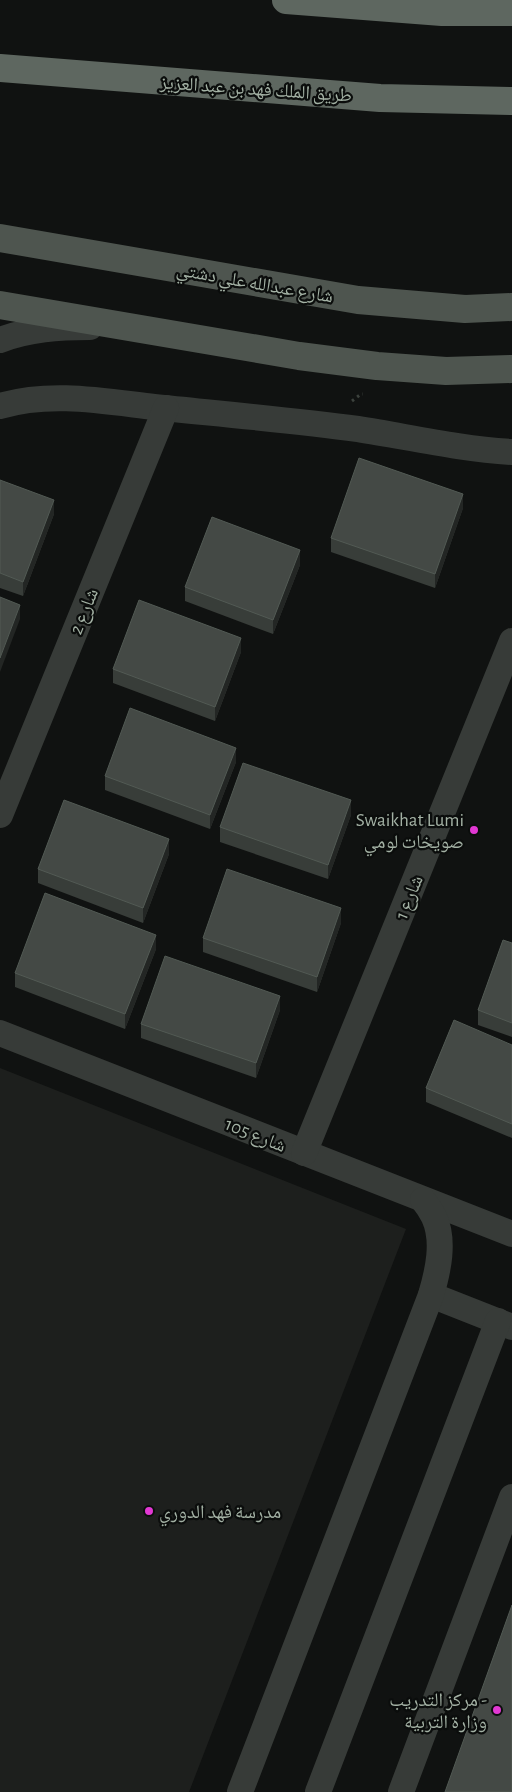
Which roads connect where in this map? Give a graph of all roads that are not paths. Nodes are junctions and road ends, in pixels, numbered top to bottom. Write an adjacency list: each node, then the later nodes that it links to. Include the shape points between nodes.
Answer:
1 (286, 0): 2 (highway, via 442,12)
2 (512, 12)
3 (0, 68): 4 (highway, طريق الملك فهد بن عبد العزيز, via 380,98)
4 (512, 102)
5 (0, 238): 7 (main road, شارع عبدالله علي دشتي, via 358,300 457,309)
6 (0, 305): 8 (main road)
7 (512, 307)
8 (119, 326): 9 (street, via 20,332); 10 (main road, via 377,366 446,371)
9 (0, 340)
10 (512, 369)
11 (0, 406): 12 (street, via 48,397)
12 (166, 408): 13 (street); 15 (street, شارع 2)
13 (512, 452)
14 (512, 641): 17 (street, شارع 1)
15 (0, 815)
16 (0, 1033): 17 (street, شارع 105)
17 (304, 1153): 18 (street, شارع 105)
18 (424, 1200): 19 (street, شارع 105); 20 (street, via 435,1218 439,1236 437,1274)
19 (512, 1234)
20 (431, 1295): 21 (street); 23 (street)
21 (505, 1324): 24 (street)
22 (512, 1497): 25 (street)
23 (240, 1792)
24 (318, 1792)
25 (401, 1792)

